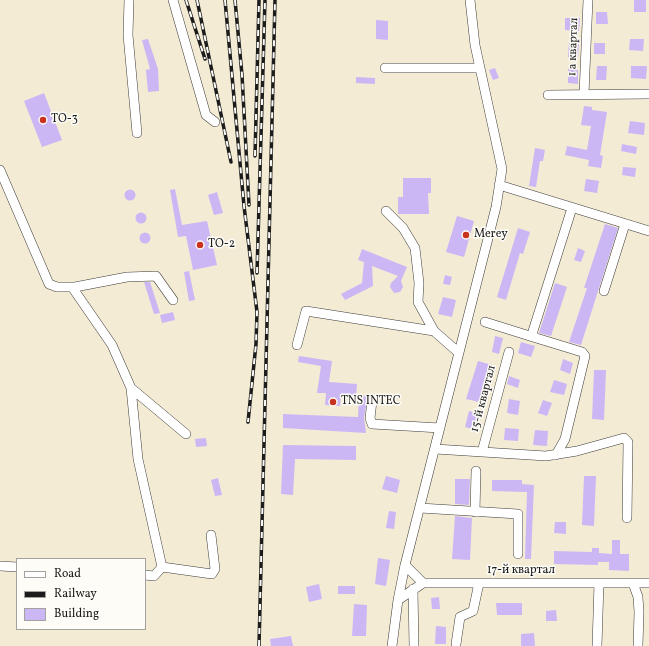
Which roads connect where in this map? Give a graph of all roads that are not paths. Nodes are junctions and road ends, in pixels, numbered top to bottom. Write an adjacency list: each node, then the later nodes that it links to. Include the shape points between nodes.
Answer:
1 (130, 0): 11 (street, via 128,35)
2 (173, 0): 10 (street, via 206,115)
3 (470, 0): 6 (street)
4 (588, 0): 7 (street, 1 а квартал)
5 (385, 68): 6 (street)
6 (480, 68): 13 (street, via 494,122 502,169)
7 (584, 94): 8 (street); 9 (street)
8 (649, 94)
9 (548, 95)
10 (215, 122)
11 (137, 133)
12 (0, 170): 18 (street, via 49,284 57,288)
13 (499, 185): 14 (street); 26 (street)
14 (572, 208): 16 (street); 23 (street)
15 (386, 210): 22 (street, via 403,228 415,248 419,283 418,302)
16 (625, 224): 17 (street); 19 (street)
17 (649, 231)
18 (72, 287): 20 (street, via 127,277 156,276); 27 (street, via 112,345)
19 (604, 291)
20 (173, 300)
21 (485, 322): 23 (street)
22 (434, 331): 24 (street, via 306,310); 26 (street)
23 (533, 337): 33 (street, via 582,352 585,356 565,439)
24 (297, 345)
25 (508, 352): 32 (street, 15-й квартал)
26 (459, 353): 29 (street)
27 (131, 388): 30 (street); 43 (street, via 138,459)
28 (372, 401): 29 (street, via 372,424)
29 (440, 428): 31 (street)
30 (186, 434)
31 (435, 449): 32 (street, 15-й квартал); 35 (street)
32 (482, 452): 33 (street, 15-й квартал, via 546,456)
33 (556, 454): 37 (street, 15-й квартал, via 624,438 628,442)
34 (476, 471): 36 (street)
35 (420, 508): 36 (street); 40 (street)
36 (475, 512): 39 (street, via 518,514)
37 (627, 518)
38 (211, 535): 43 (street, via 215,569 212,574)
39 (518, 554)
40 (405, 565): 45 (street); 51 (street)
41 (0, 566): 42 (street)
42 (16, 567)
43 (162, 567): 44 (street, via 154,576)
44 (146, 575)
45 (423, 583): 46 (street, 17-й квартал); 50 (street)
46 (479, 583): 47 (street, 17-й квартал); 52 (street, via 473,611 460,617)
47 (599, 583): 48 (street, 17-й квартал); 55 (street)
48 (634, 583): 49 (street, 17-й квартал); 56 (street, via 639,612)
49 (649, 583)
50 (413, 589): 51 (street); 54 (street)
51 (398, 600): 53 (street)
52 (456, 644)
53 (392, 646)
54 (414, 646)
55 (597, 646)
56 (638, 646)

